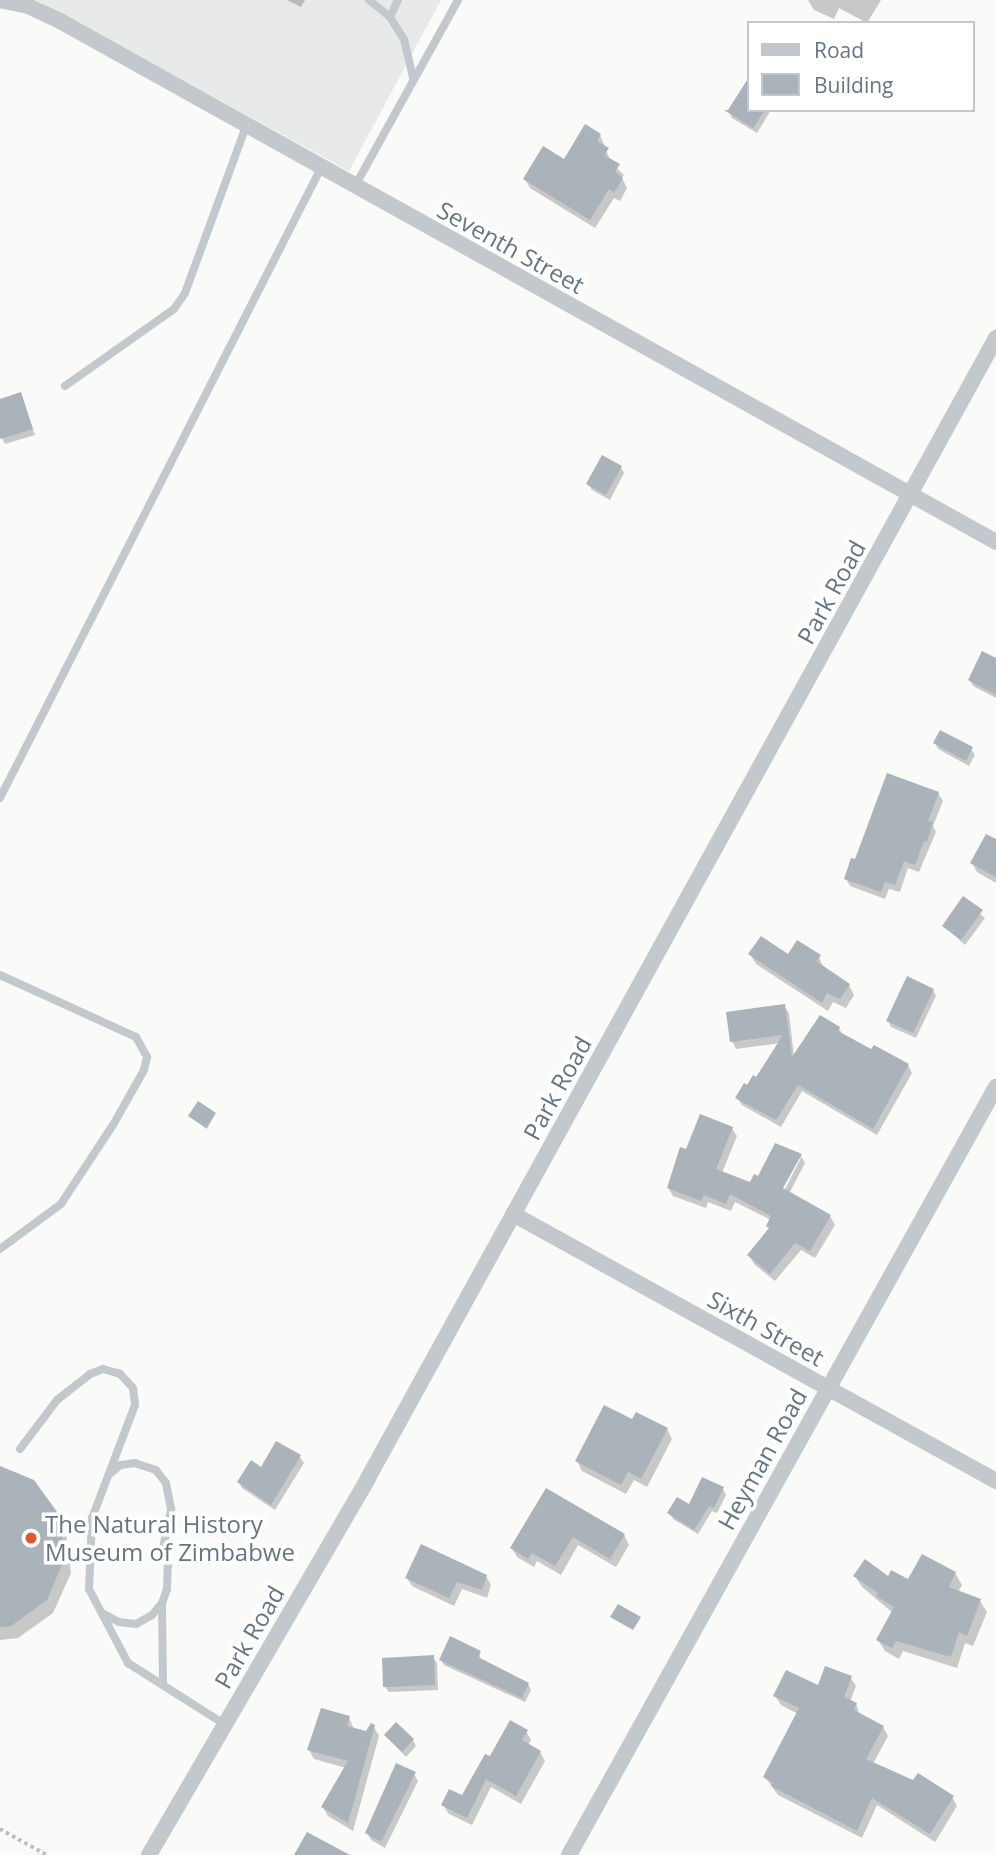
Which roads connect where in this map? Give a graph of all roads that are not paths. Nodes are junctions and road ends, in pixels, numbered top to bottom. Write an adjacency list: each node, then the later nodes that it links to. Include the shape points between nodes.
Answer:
1 (0, 0): 7 (street, Seventh Street, via 28,6 60,21)
2 (369, 0): 5 (lane)
3 (398, 0): 5 (lane)
4 (458, 0): 6 (lane)
5 (390, 17): 6 (lane, via 404,39)
6 (413, 78): 9 (lane)
7 (246, 126): 8 (street, Seventh Street); 11 (lane, via 185,293 174,309)
8 (321, 168): 9 (street, Seventh Street); 14 (lane)
9 (355, 186): 12 (street, Seventh Street)
10 (996, 338): 12 (street, Park Road)
11 (65, 386)
12 (911, 494): 13 (street, Seventh Street); 17 (street, Park Road)
13 (996, 542)
14 (0, 797)
15 (0, 975): 18 (lane, via 136,1037 147,1057 113,1125 61,1204)
16 (996, 1087): 19 (street, Heyman Road)
17 (513, 1214): 19 (street, Sixth Street); 26 (street, Park Road, via 368,1478)
18 (0, 1249)
19 (827, 1388): 22 (street, Sixth Street); 28 (street, Heyman Road)
20 (20, 1449): 21 (lane, via 57,1400 103,1369 127,1381 135,1405)
21 (109, 1474): 23 (lane, via 120,1465 135,1463 156,1470 166,1483 171,1508 163,1548 168,1566); 24 (lane, via 92,1518 89,1589)
22 (996, 1481)
23 (162, 1603): 24 (lane, via 136,1624 119,1622); 25 (lane)
24 (102, 1612): 25 (lane, via 128,1663)
25 (163, 1685): 26 (lane)
26 (224, 1724): 27 (street, Park Road)
27 (149, 1855)
28 (569, 1855)

